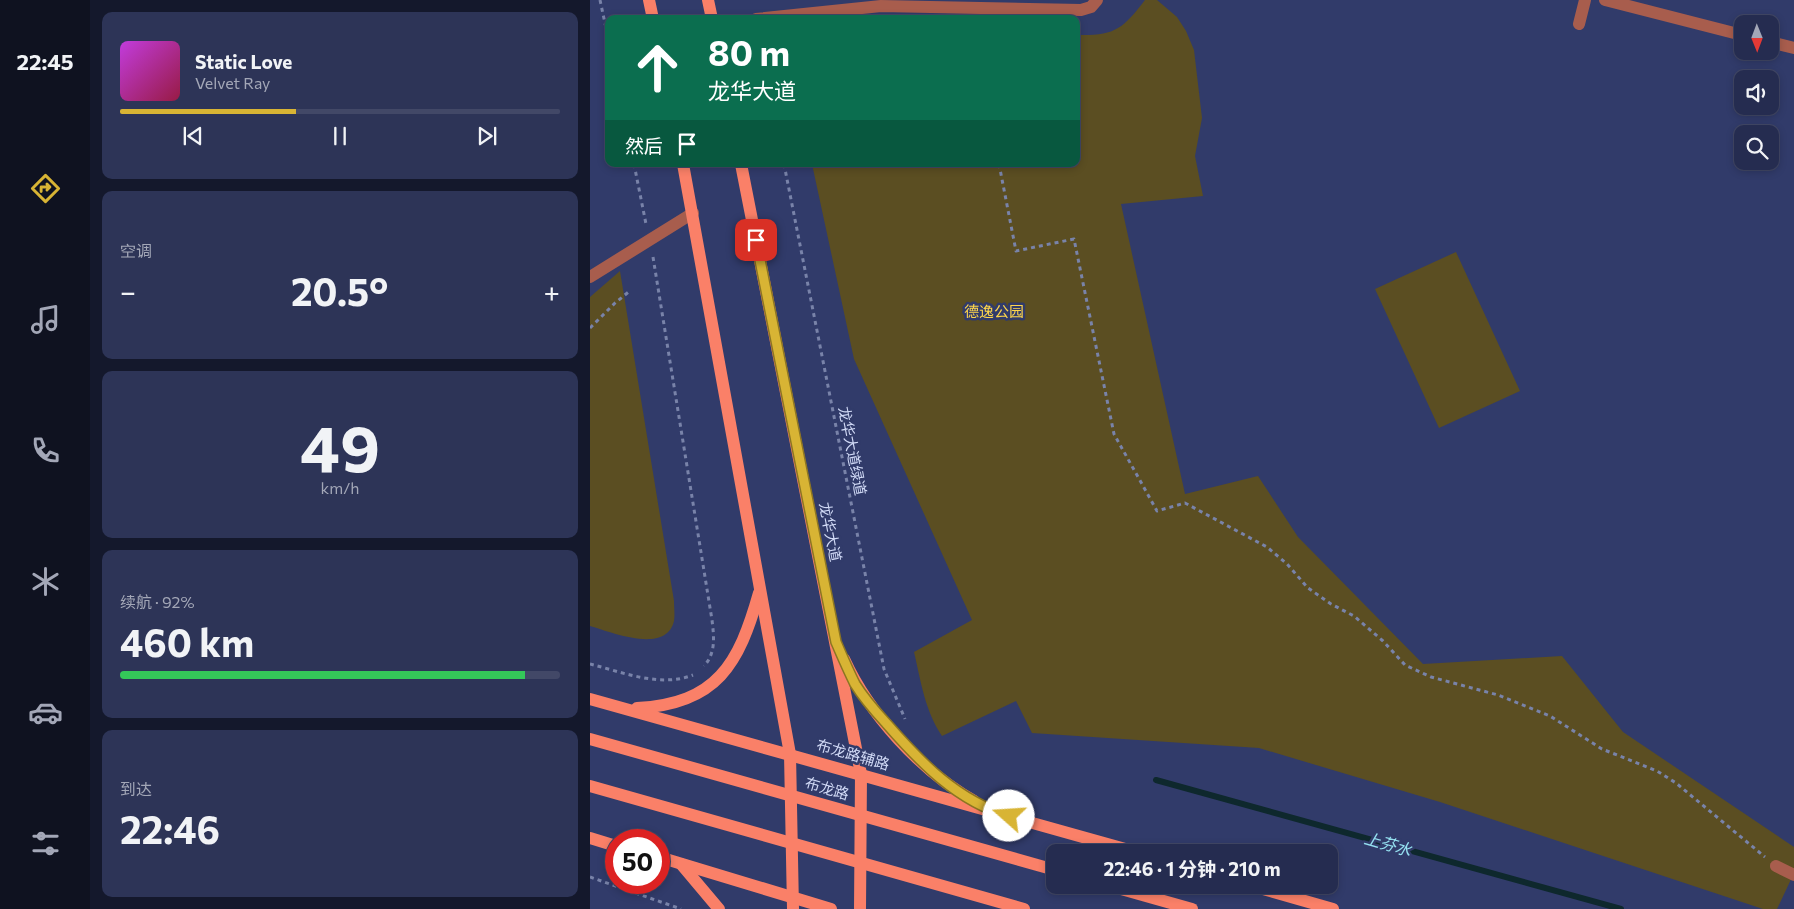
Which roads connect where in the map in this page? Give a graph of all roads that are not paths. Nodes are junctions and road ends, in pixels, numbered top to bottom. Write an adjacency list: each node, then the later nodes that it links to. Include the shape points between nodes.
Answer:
1 (649, 0): 7 (main road)
2 (708, 0): 8 (main road)
3 (1097, 0): 6 (street, via 1081,10)
4 (1585, 0): 10 (street)
5 (1605, 0): 11 (street)
6 (863, 4): 9 (street)
7 (652, 15)
8 (711, 15)
9 (785, 15)
10 (1579, 24)
11 (1734, 33)
12 (1779, 44): 13 (street)
13 (1794, 48)
14 (684, 167): 16 (main road)
15 (742, 167): 19 (main road, 龙华大道)
16 (693, 213): 17 (street); 18 (main road)
17 (590, 277)
18 (760, 591): 21 (main road, via 737,657 716,680 694,696 665,706); 23 (main road)
19 (836, 642): 24 (main road, 龙华大道); 26 (main road, via 856,685 905,745 956,791)
20 (590, 699): 21 (main road, 布龙路辅路)
21 (624, 709): 23 (main road, 布龙路辅路)
22 (590, 739): 33 (main road, 布龙路, bridge)
23 (790, 754): 24 (main road, 布龙路辅路); 37 (main road)
24 (861, 774): 26 (main road, 布龙路辅路); 40 (main road, 龙华大道)
25 (590, 786): 41 (main road, bridge)
26 (991, 811): 29 (main road, 布龙路辅路)
27 (590, 838): 28 (main road)
28 (605, 843)
29 (1108, 844)
30 (670, 860): 31 (main road)
31 (681, 864): 37 (main road); 38 (main road)
32 (1776, 866): 34 (street)
33 (1046, 867)
34 (1794, 875)
35 (1139, 894): 42 (main road)
36 (1280, 894): 43 (main road)
37 (793, 904): 39 (main road)
38 (719, 909)
39 (832, 909)
40 (860, 909)
41 (1024, 909)
42 (1192, 909)
43 (1333, 909)

